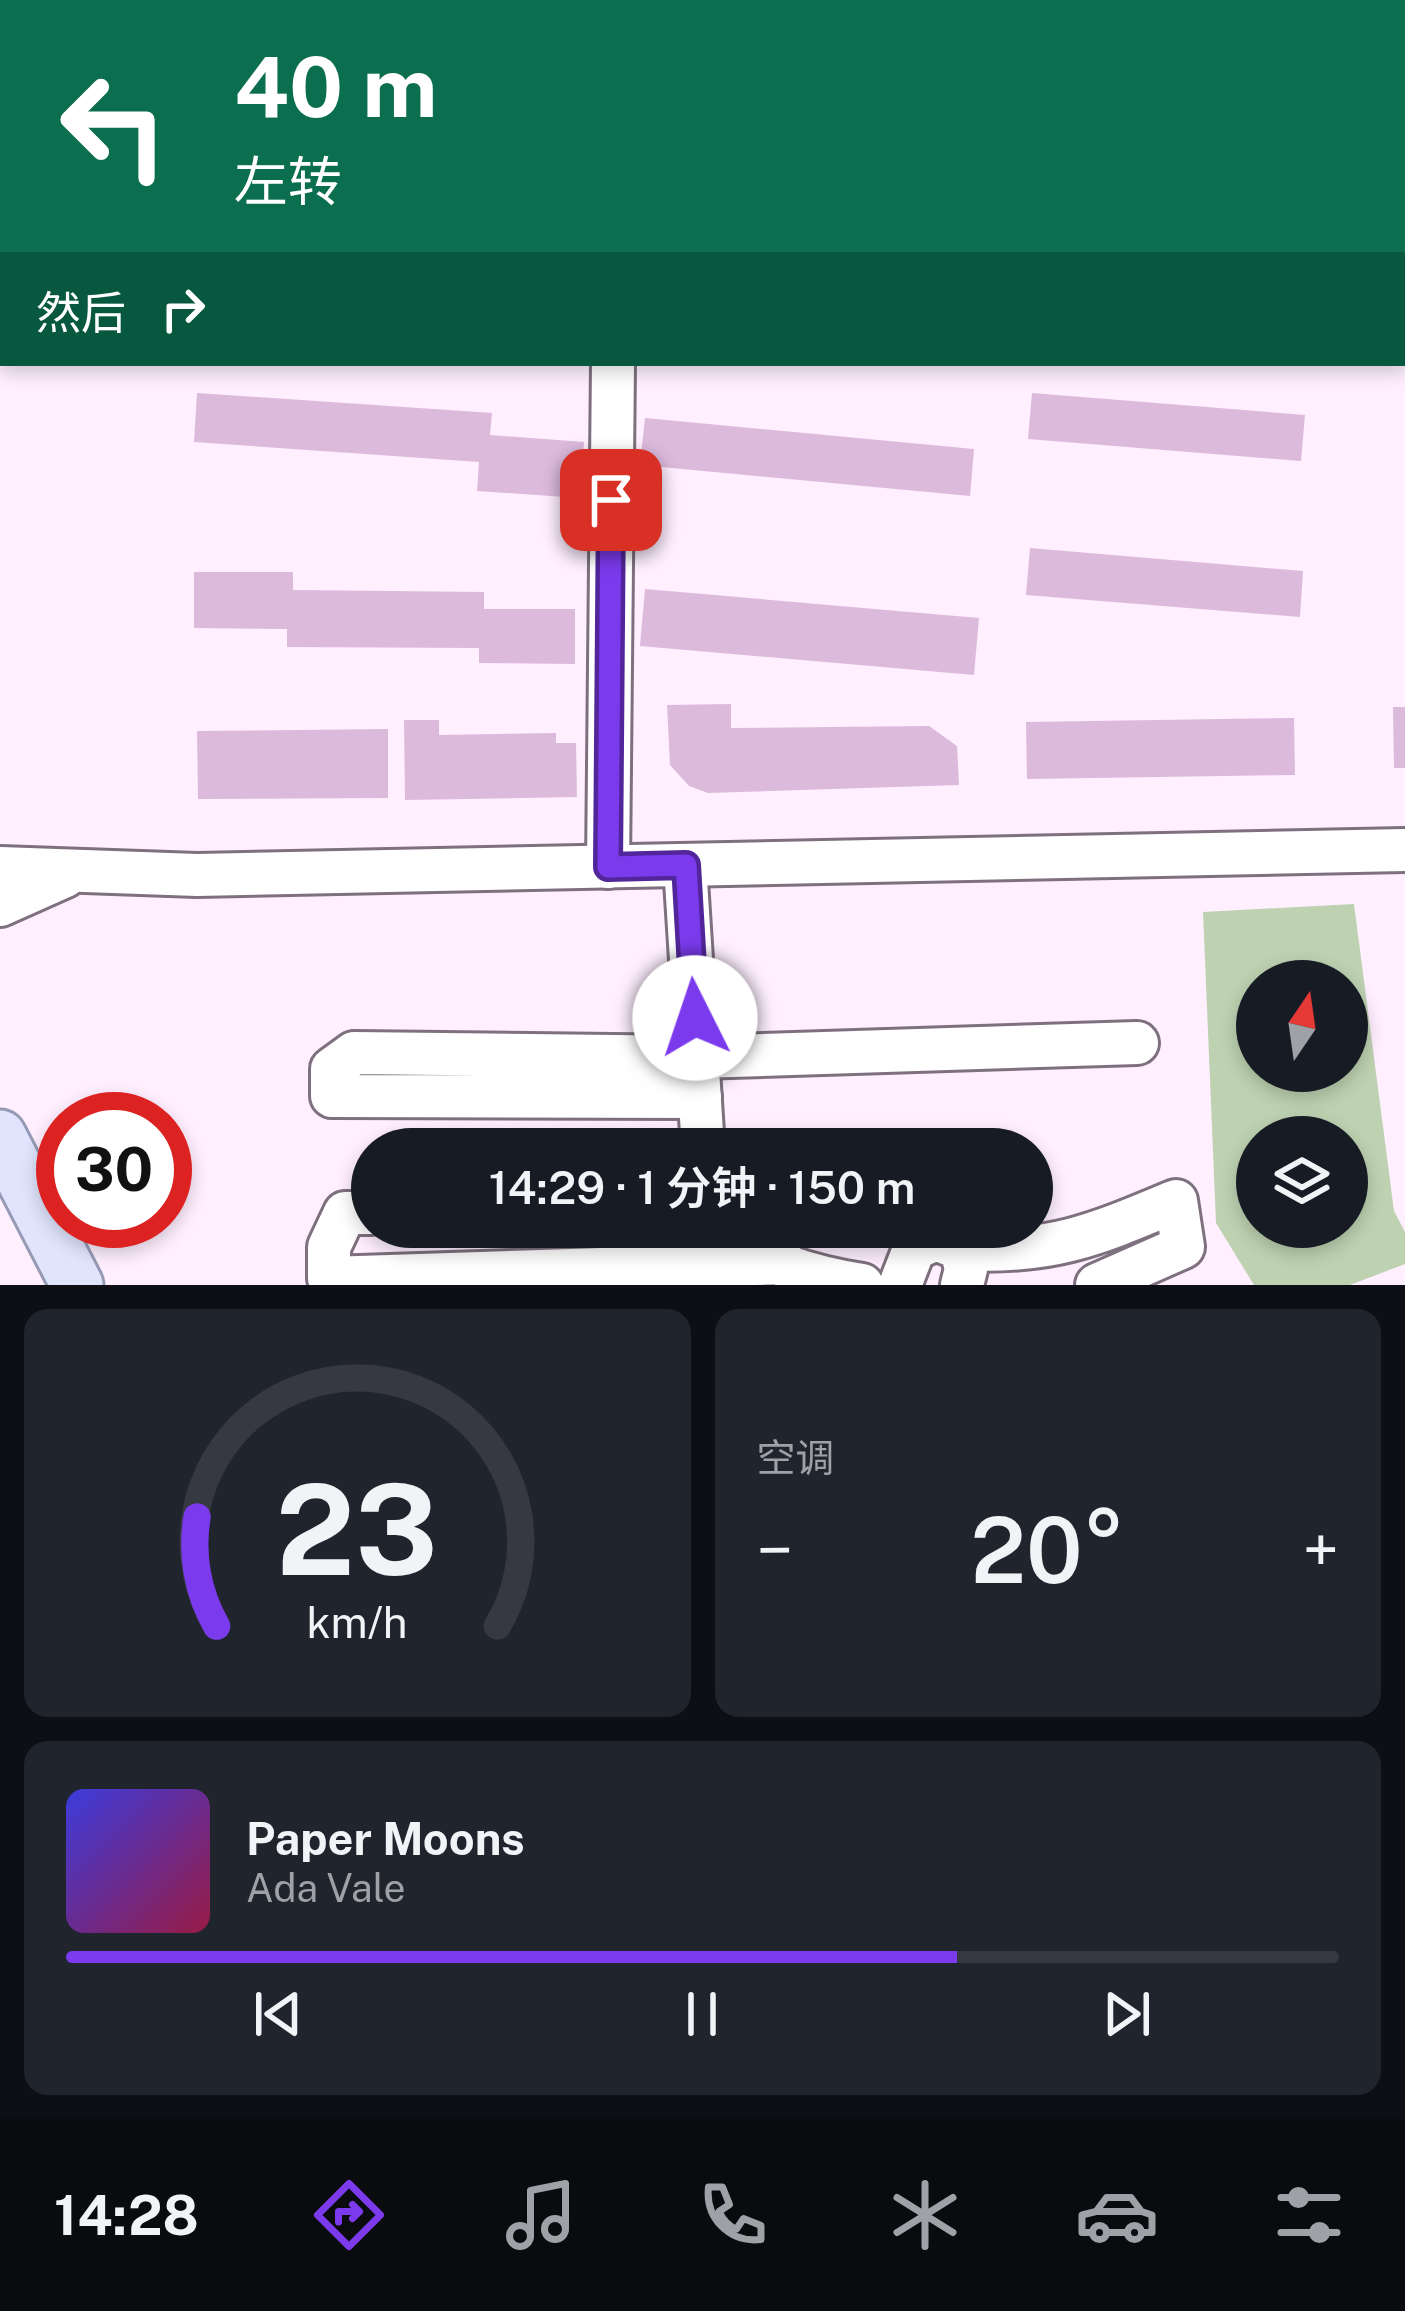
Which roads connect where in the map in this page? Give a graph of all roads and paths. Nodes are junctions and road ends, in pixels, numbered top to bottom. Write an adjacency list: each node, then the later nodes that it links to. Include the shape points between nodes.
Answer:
1 (613, 366): 4 (street)
2 (1405, 850): 3 (street)
3 (686, 865): 4 (street); 9 (street)
4 (608, 867): 6 (street)
5 (0, 868): 6 (street)
6 (75, 871): 7 (street)
7 (0, 905)
8 (1137, 1042): 9 (street)
9 (699, 1077): 9 (street, via 354,1053 332,1069 332,1096); 10 (street)
10 (703, 1128)
11 (0, 1136): 16 (main road)
12 (351, 1213): 14 (street, via 328,1247 329,1279)
13 (757, 1248): 14 (street)
14 (785, 1263): 17 (street)
15 (962, 1267): 18 (street, via 936,1240 914,1249); 19 (street, via 1086,1239 1176,1201 1183,1247)
16 (77, 1285)
17 (862, 1285)
18 (900, 1285)
19 (1097, 1285)

